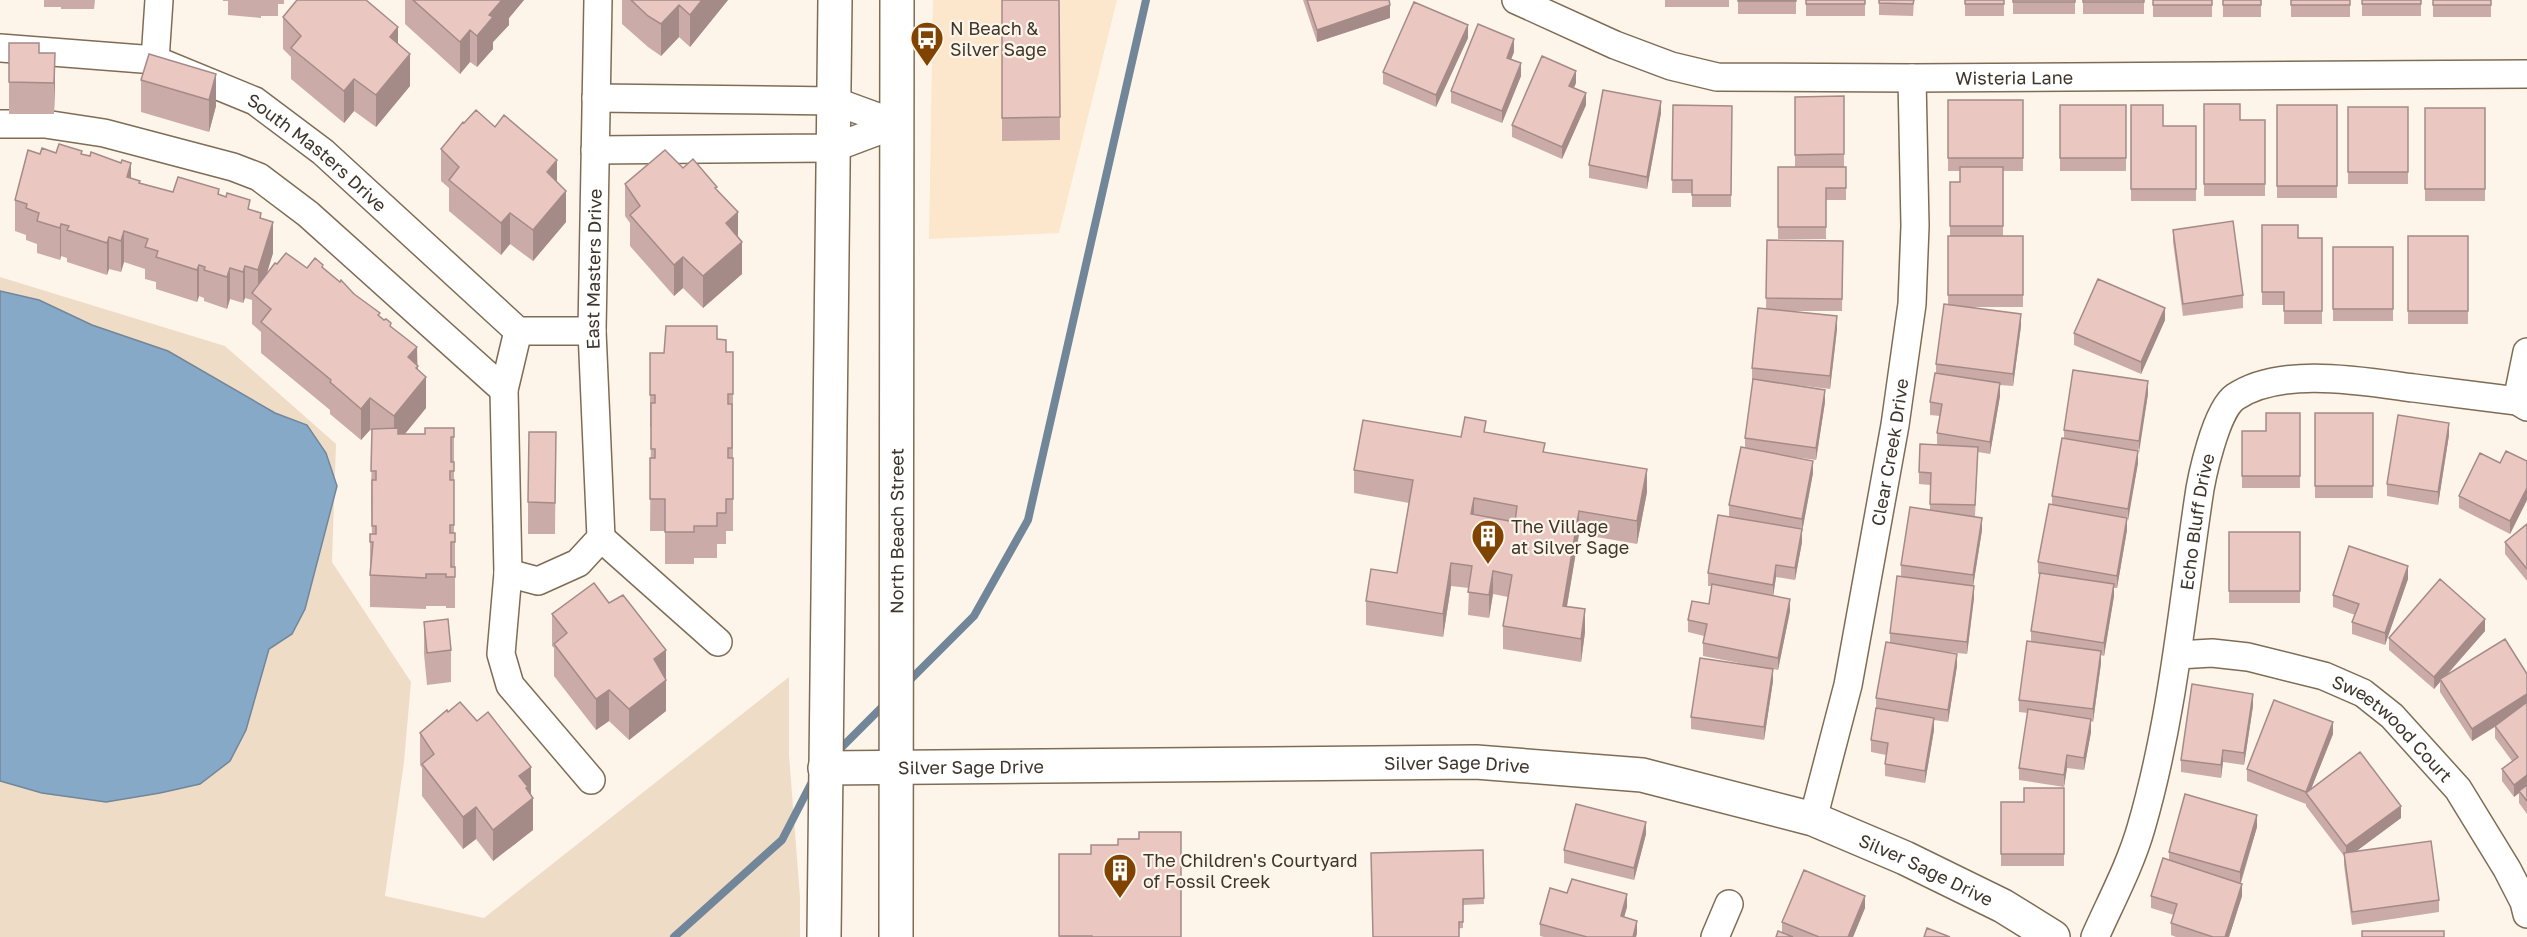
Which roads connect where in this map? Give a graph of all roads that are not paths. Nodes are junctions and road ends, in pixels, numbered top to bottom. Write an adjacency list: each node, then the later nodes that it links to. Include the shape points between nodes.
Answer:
1 (159, 0): 7 (street)
2 (598, 0): 10 (street, East Masters Drive)
3 (835, 0): 11 (main road)
4 (897, 0): 13 (main road, North Beach Street)
5 (1516, 0): 9 (street, Wisteria Lane, via 1671,66 1717,77)
6 (0, 48): 7 (street, South Masters Drive)
7 (155, 60): 17 (street, South Masters Drive, via 246,97 282,120)
8 (2527, 75): 9 (street, Wisteria Lane)
9 (1912, 78): 28 (street, Clear Creek Drive, via 1912,304 1895,424 1848,685)
10 (596, 98): 11 (street); 15 (street, East Masters Drive)
11 (834, 101): 13 (street); 14 (main road)
12 (0, 124): 19 (street, via 45,124 94,131 233,166 259,177 308,214)
13 (897, 124): 14 (street); 25 (main road, North Beach Street)
14 (833, 148): 15 (street); 26 (main road)
15 (595, 150): 16 (street, East Masters Drive)
16 (592, 331): 17 (street); 21 (street, East Masters Drive)
17 (518, 332): 19 (street)
18 (2527, 352): 20 (street)
19 (504, 390): 22 (street)
20 (2522, 404): 24 (street, Echo Bluff Drive, via 2341,378 2288,380 2235,397 2222,412 2201,480)
21 (601, 538): 22 (street, via 578,563 538,581); 23 (street)
22 (508, 573): 27 (street, via 501,654 510,685)
23 (718, 642)
24 (2178, 655): 30 (street, Sweetwood Court, via 2248,657 2324,676 2362,693 2392,716 2458,789 2507,868); 35 (street, Echo Bluff Drive, via 2140,829)
25 (896, 767): 26 (main road, Silver Sage Drive); 28 (main road, Silver Sage Drive, via 1476,762 1642,775); 32 (main road, North Beach Street)
26 (825, 768): 31 (main road)
27 (591, 780)
28 (1813, 819): 34 (main road, Silver Sage Drive, via 2003,906)
29 (1729, 904): 33 (street)
30 (2527, 914)
31 (824, 937)
32 (896, 937)
33 (1715, 937)
34 (2053, 937)
35 (2095, 937)

